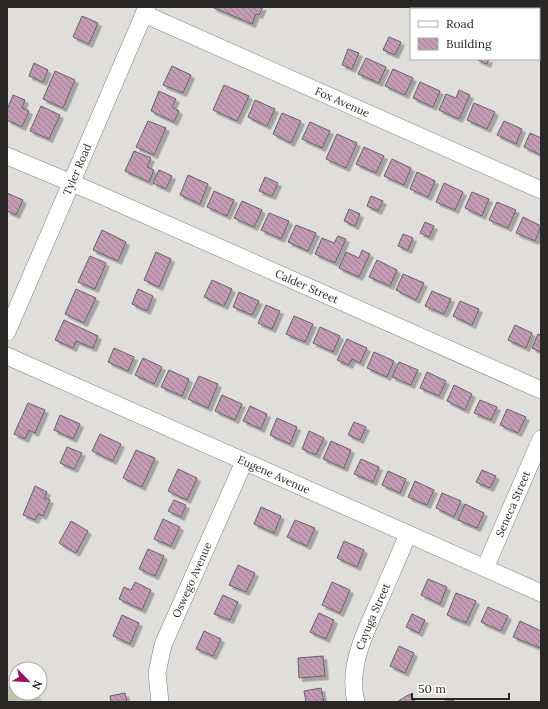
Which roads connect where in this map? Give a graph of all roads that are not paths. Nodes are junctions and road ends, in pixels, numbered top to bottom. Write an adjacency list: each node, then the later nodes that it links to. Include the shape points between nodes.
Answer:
1 (146, 11): 3 (street, Tyler Road); 4 (street, Fox Avenue)
2 (7, 156): 3 (street, Calder Street)
3 (72, 183): 5 (street, Tyler Road); 7 (street, Calder Street)
4 (541, 190)
5 (7, 332)
6 (7, 356): 9 (street, Eugene Avenue)
7 (541, 390)
8 (541, 439): 11 (street, Seneca Street)
9 (244, 462): 10 (street, Eugene Avenue); 13 (street, Oswego Avenue, via 164,645 157,673)
10 (408, 534): 11 (street, Eugene Avenue); 14 (street, Cayuga Street, via 363,638 354,681)
11 (485, 568): 12 (street, Eugene Avenue)
12 (541, 593)
13 (160, 702)
14 (356, 702)

